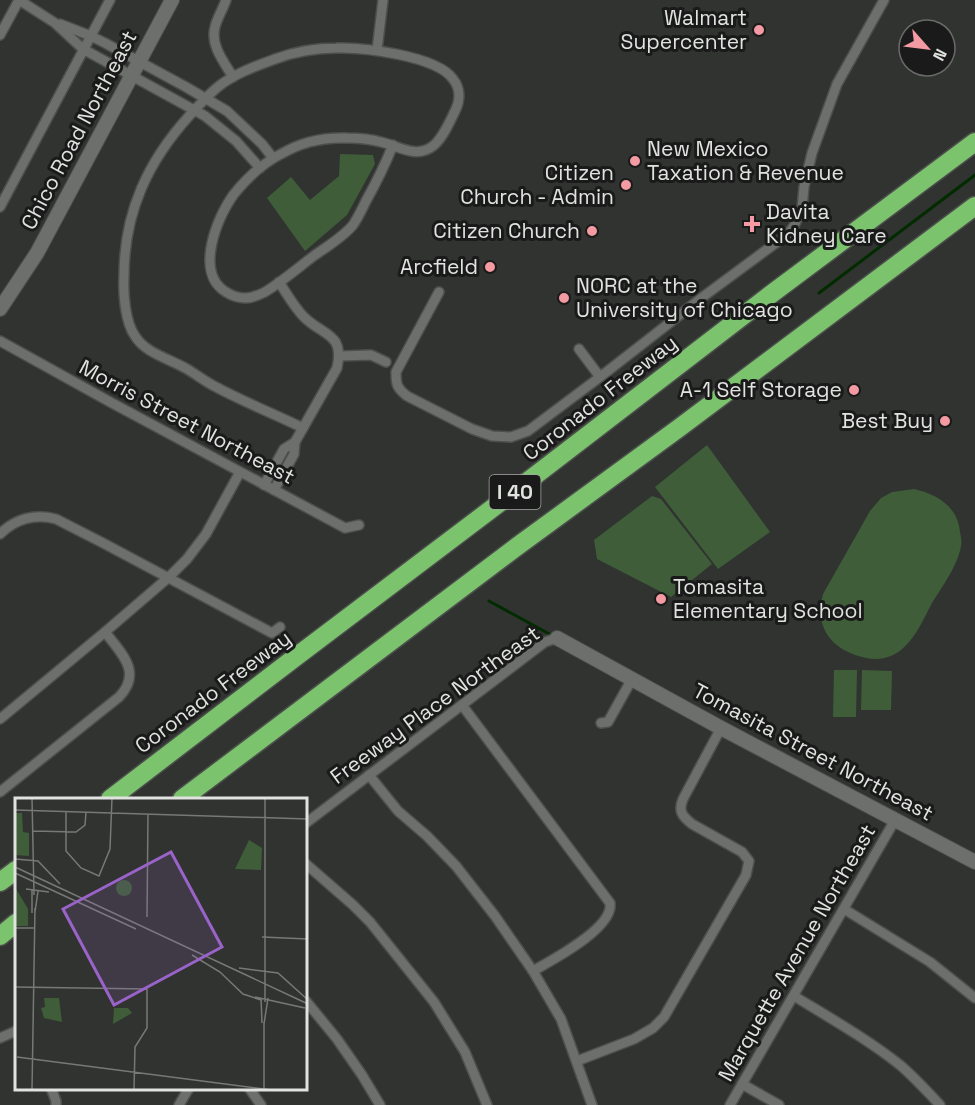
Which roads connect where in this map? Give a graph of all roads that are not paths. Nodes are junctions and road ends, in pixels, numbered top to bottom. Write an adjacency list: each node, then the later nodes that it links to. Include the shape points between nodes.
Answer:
1 (19, 0): 7 (street); 8 (street)
2 (110, 0): 9 (street)
3 (172, 0): 12 (street, Chico Road Northeast)
4 (226, 0): 14 (street, via 213,37)
5 (383, 0): 11 (street)
6 (884, 0): 32 (street, via 837,84 807,174 802,208 788,234)
7 (55, 22): 9 (street); 10 (street)
8 (0, 35)
9 (91, 36): 10 (street); 12 (street)
10 (83, 49): 13 (street); 22 (street)
11 (377, 50): 14 (street, via 310,50 258,65); 18 (street, via 440,69 450,75 459,94 457,108 436,143 414,152)
12 (140, 61): 13 (street, Chico Road Northeast); 15 (street)
13 (132, 76): 16 (street); 27 (street, Chico Road Northeast, via 37,253)
14 (233, 77): 15 (street)
15 (206, 98): 16 (street); 19 (street, via 240,122)
16 (195, 110): 20 (street, via 236,141); 33 (street, via 154,162 130,222 123,282 132,331 146,348)
17 (975, 140): 51 (highway, Coronado Freeway / I 40)
18 (393, 145): 19 (street, via 329,138 299,145); 25 (street, via 351,227)
19 (273, 158): 20 (street)
20 (260, 168): 25 (street, via 235,193 219,220 210,272 222,290 236,297 253,297)
21 (975, 206): 24 (highway, I 40)
22 (0, 207)
23 (975, 214): 24 (highway)
24 (945, 229): 52 (highway, I 40)
25 (279, 282): 30 (street, via 304,317 333,339)
26 (439, 292): 32 (street, via 396,372 396,384 406,396 472,429 511,437 528,431)
27 (0, 309)
28 (0, 341): 35 (street, Morris Street Northeast)
29 (579, 348): 32 (street)
30 (340, 356): 31 (street, via 371,355); 33 (street)
31 (386, 362)
32 (600, 377)
33 (303, 428): 34 (street)
34 (295, 442): 36 (street, via 284,449); 37 (street, via 294,454)
35 (240, 472): 36 (street, Morris Street Northeast); 40 (street, via 202,540)
36 (264, 485): 37 (street, Morris Street Northeast)
37 (274, 490): 38 (street, Morris Street Northeast, via 345,528)
38 (359, 525)
39 (0, 534): 40 (street, via 22,519 48,517)
40 (169, 577): 41 (street, via 272,633); 42 (street)
41 (280, 627)
42 (105, 632): 46 (street); 50 (street, via 129,668 126,689)
43 (557, 638): 44 (street, Tomasita Street Northeast); 45 (street, Freeway Place Northeast, via 546,642)
44 (632, 679): 47 (street, via 608,722); 48 (street, Tomasita Street Northeast)
45 (462, 705): 49 (street, Freeway Place Northeast); 62 (street, via 611,907 587,938)
46 (1, 716)
47 (601, 723)
48 (721, 728): 53 (street, Tomasita Street Northeast); 68 (street, via 682,799 681,813 692,824 742,852 749,861 746,875 664,1017 634,1039)
49 (369, 776): 54 (street, Freeway Place Northeast); 62 (street, via 398,811 456,866)
50 (0, 792)
51 (111, 798)
52 (183, 798)
53 (895, 820): 55 (street, Tomasita Street Northeast); 61 (street, Marquette Avenue Northeast)
54 (308, 822)
55 (975, 862)
56 (15, 866): 59 (highway)
57 (308, 866): 77 (street, via 370,922 434,1002 465,1052)
58 (15, 871): 60 (highway)
59 (0, 876)
60 (0, 882)
61 (844, 909): 63 (street, Marquette Avenue Northeast); 64 (street, via 930,962)
62 (534, 971): 68 (street, via 561,1019)
63 (794, 996): 69 (street, Marquette Avenue Northeast); 81 (street, via 902,1067)
64 (975, 998)
65 (308, 1004): 76 (street)
66 (15, 1031): 67 (street)
67 (0, 1038)
68 (577, 1060): 78 (street)
69 (742, 1084): 79 (street, Marquette Avenue Northeast); 80 (street)
70 (55, 1090): 73 (street)
71 (188, 1090): 74 (street)
72 (250, 1090): 75 (street)
73 (56, 1105)
74 (180, 1105)
75 (261, 1105)
76 (380, 1105)
77 (487, 1105)
78 (592, 1105)
79 (730, 1105)
80 (779, 1105)
81 (940, 1105)

